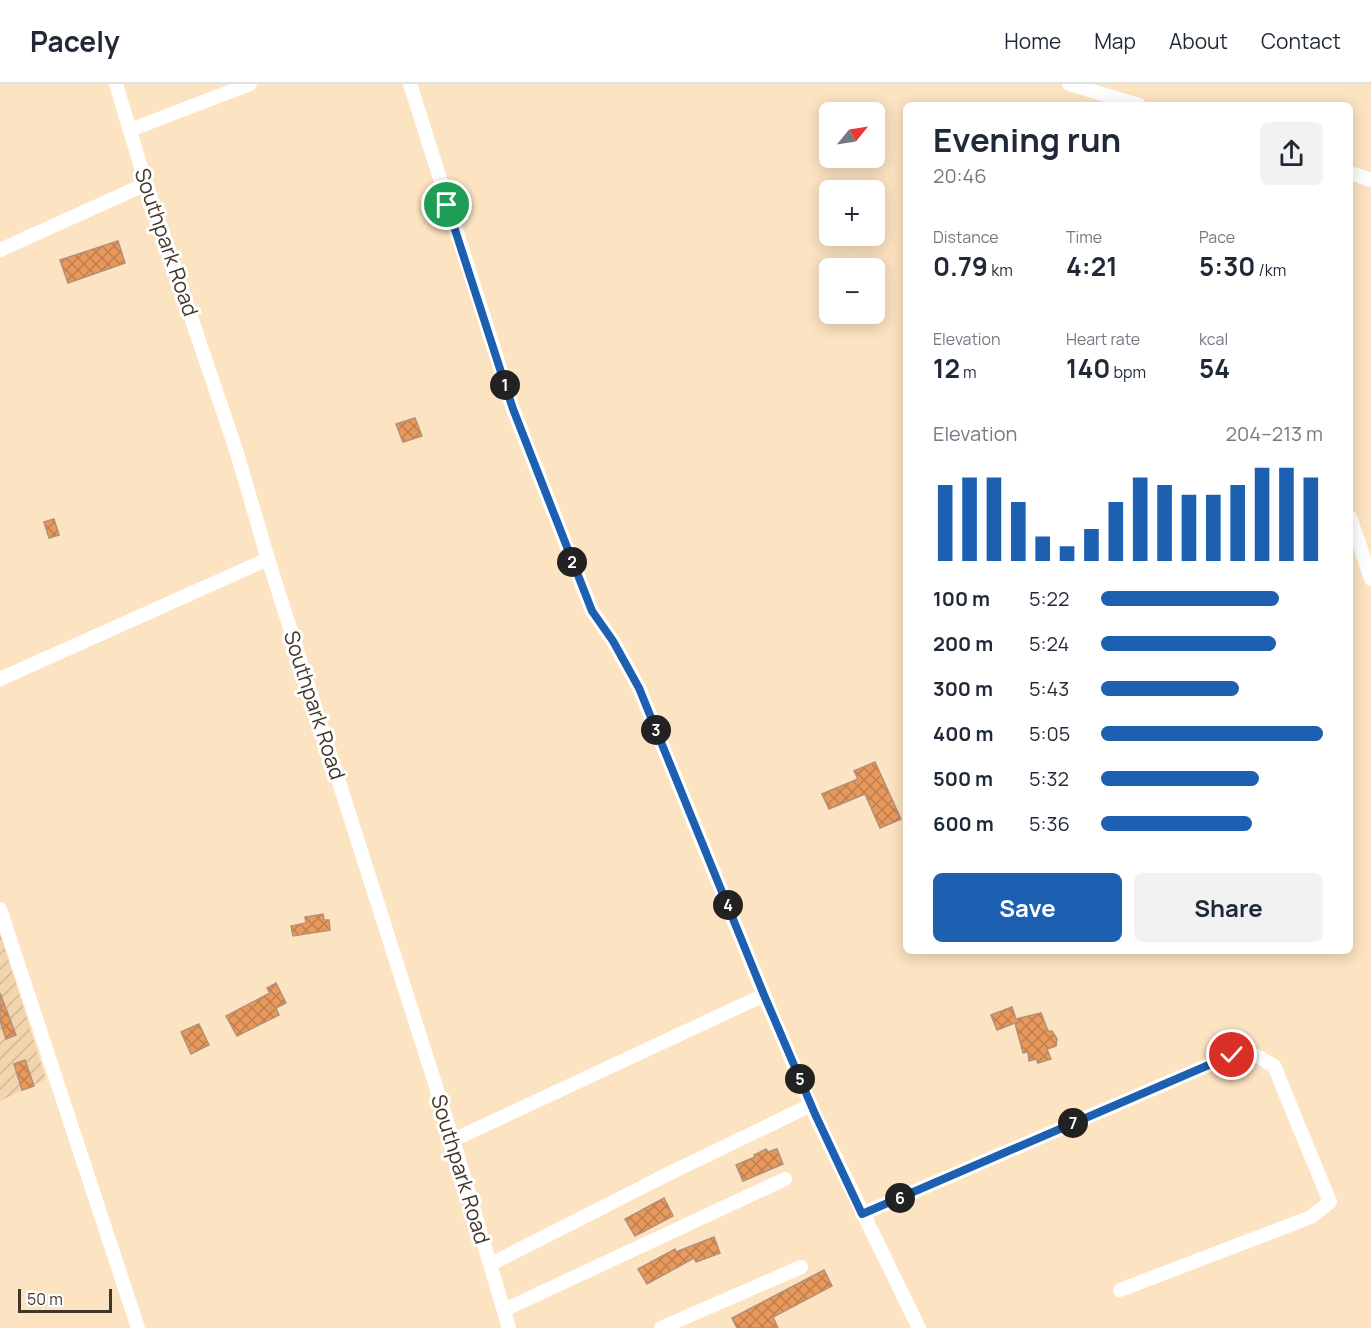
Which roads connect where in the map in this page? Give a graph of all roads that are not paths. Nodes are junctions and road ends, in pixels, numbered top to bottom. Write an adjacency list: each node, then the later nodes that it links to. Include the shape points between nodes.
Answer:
1 (116, 84): 6 (street, Southpark Road)
2 (250, 84): 6 (street)
3 (410, 84): 16 (street, via 513,409 592,611 639,688)
4 (1069, 84): 5 (street)
5 (1129, 102)
6 (130, 129): 9 (street, Southpark Road)
7 (1353, 174): 8 (street)
8 (1371, 180)
9 (146, 184): 10 (street); 12 (street, Southpark Road)
10 (0, 250)
11 (1353, 526): 13 (street)
12 (268, 558): 14 (street); 18 (street, Southpark Road)
13 (1371, 579)
14 (0, 679)
15 (0, 909): 25 (street)
16 (764, 995): 17 (street); 18 (street)
17 (811, 1105): 20 (street); 21 (street)
18 (453, 1140): 21 (street, Southpark Road)
19 (785, 1179): 24 (street)
20 (862, 1214): 23 (street, via 1232,1055 1257,1056 1274,1066 1330,1202 1311,1217); 28 (street)
21 (491, 1264): 24 (street, Southpark Road)
22 (801, 1267): 27 (street)
23 (1120, 1290)
24 (504, 1310): 26 (street, Southpark Road)
25 (138, 1328)
26 (509, 1328)
27 (662, 1328)
28 (919, 1328)

